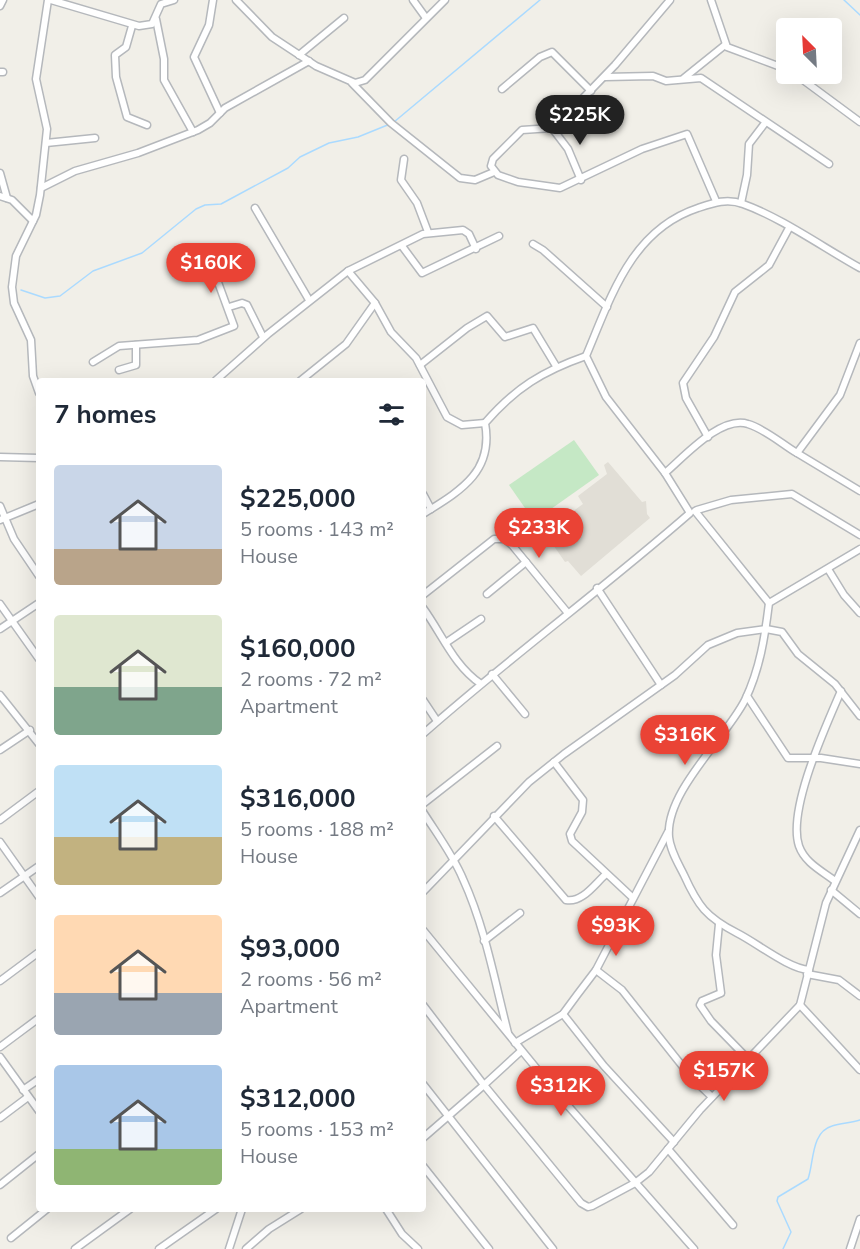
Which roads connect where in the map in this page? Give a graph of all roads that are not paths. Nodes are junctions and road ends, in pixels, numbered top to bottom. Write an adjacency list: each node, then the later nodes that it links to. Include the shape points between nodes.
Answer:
1 (3, 0): 10 (street)
2 (50, 0): 14 (street); 32 (street, via 36,79)
3 (174, 0): 13 (street, via 161,4)
4 (213, 0): 25 (street, via 209,25 195,60)
5 (236, 0): 16 (street, via 272,37)
6 (412, 0): 12 (street)
7 (445, 0): 12 (street)
8 (670, 0): 19 (street)
9 (711, 0): 15 (street)
10 (0, 6)
11 (344, 18): 16 (street)
12 (426, 18): 21 (street, via 365,80)
13 (156, 19): 14 (street, via 147,26); 30 (street, via 164,80)
14 (132, 26): 28 (street, via 126,47 115,55 116,77 127,117)
15 (725, 45): 18 (street); 20 (street)
16 (299, 55): 17 (street)
17 (309, 61): 21 (street); 25 (street)
18 (776, 65)
19 (605, 77): 20 (street, via 653,76 666,81); 24 (street)
20 (684, 78): 27 (street, via 701,78)
21 (351, 82): 35 (street, via 391,123 460,178 475,180)
22 (809, 84): 26 (street)
23 (502, 89): 24 (street, via 540,57 552,52)
24 (591, 91): 29 (street)
25 (220, 113): 30 (street)
26 (860, 122)
27 (765, 123): 34 (street); 41 (street, via 748,144)
28 (147, 125)
29 (552, 128): 35 (street, via 522,130 494,159); 37 (street, via 568,149)
30 (193, 132): 38 (street, via 79,169)
31 (95, 138): 32 (street)
32 (46, 143): 38 (street)
33 (404, 159): 45 (street, via 400,180 417,203)
34 (830, 164)
35 (494, 172): 37 (street, via 547,188 561,188)
36 (0, 173): 39 (street)
37 (581, 180): 40 (street, via 642,149 687,134)
38 (41, 188): 43 (street)
39 (4, 197): 43 (street)
40 (716, 201): 41 (street); 56 (street, via 684,212 657,230 631,258)
41 (741, 203): 44 (street)
42 (255, 208): 53 (street)
43 (33, 221): 67 (street, via 16,256 12,287 14,303 31,340)
44 (789, 228): 51 (street); 69 (street, via 769,265 735,292 714,337 682,385)
45 (428, 232): 48 (street); 49 (street, via 463,230)
46 (499, 236): 49 (street)
47 (532, 244): 56 (street)
48 (402, 246): 49 (street, via 422,273); 52 (street)
49 (476, 249)
50 (208, 255): 55 (street)
51 (860, 267)
52 (348, 271): 53 (street); 54 (street)
53 (309, 300): 57 (street)
54 (375, 303): 62 (street, via 391,332); 66 (street, via 345,344)
55 (229, 307): 57 (street, via 247,305); 59 (street, via 235,325 219,333 198,340)
56 (607, 307): 60 (street)
57 (263, 338): 65 (street)
58 (860, 343): 70 (street, via 840,395)
59 (136, 345): 61 (street, via 119,346); 64 (street, via 135,365)
60 (586, 356): 63 (street); 73 (street, via 606,397)
61 (93, 362)
62 (420, 365): 63 (street, via 487,316 505,337 532,328); 68 (street, via 451,420 462,425)
63 (556, 366): 68 (street, via 524,386)
64 (119, 370)
65 (218, 378)
66 (304, 378)
67 (36, 384)
68 (485, 423): 78 (street, via 486,450 479,470 459,491)
69 (708, 437): 70 (street, via 727,425 748,424); 73 (street)
70 (797, 453): 74 (street)
71 (0, 457): 72 (street)
72 (36, 458)
73 (665, 473): 81 (street)
74 (860, 491)
75 (426, 500): 78 (street)
76 (36, 505): 82 (street)
77 (0, 506): 82 (street)
78 (431, 509): 80 (street)
79 (697, 510): 81 (street); 83 (street, via 731,500 792,494); 91 (street)
80 (426, 512)
81 (690, 513): 88 (street)
82 (2, 519): 87 (street)
83 (860, 535)
84 (860, 549): 86 (street)
85 (526, 562): 89 (street, via 505,539 494,539); 90 (street); 95 (street)
86 (828, 569): 91 (street); 96 (street)
87 (36, 571)
88 (597, 588): 95 (street); 105 (street)
89 (426, 594)
90 (487, 594)
91 (769, 603): 100 (street)
92 (0, 604): 98 (street)
93 (36, 605): 98 (street)
94 (426, 612): 101 (street)
95 (567, 612): 103 (street)
96 (860, 613)
97 (481, 619): 101 (street)
98 (11, 621): 99 (street); 102 (street)
99 (0, 629)
100 (766, 629): 105 (street, via 716,640); 106 (street, via 787,636 796,652); 108 (street, via 759,665)
101 (447, 642): 104 (street, via 463,670)
102 (36, 655)
103 (492, 674): 104 (street); 110 (street)
104 (481, 684): 112 (street)
105 (661, 686): 119 (street)
106 (841, 691): 111 (street); 118 (street)
107 (0, 695): 113 (street)
108 (747, 696): 118 (street, via 785,756); 126 (street, via 684,788)
109 (426, 704): 112 (street)
110 (525, 714)
111 (860, 716)
112 (437, 721): 114 (street)
113 (30, 730): 115 (street); 117 (street)
114 (426, 731)
115 (36, 739)
116 (496, 746): 122 (street)
117 (0, 750)
118 (813, 759): 120 (street); 133 (street, via 798,840 807,860)
119 (554, 762): 123 (street); 131 (street, via 582,800 582,812 571,839)
120 (860, 764)
121 (36, 793): 125 (street)
122 (426, 802)
123 (494, 816): 129 (street); 131 (street, via 566,900 583,896)
124 (426, 817): 129 (street)
125 (0, 820)
126 (669, 830): 138 (street); 141 (street, via 670,844 693,895 705,913)
127 (860, 830): 133 (street)
128 (0, 843): 132 (street)
129 (454, 860): 134 (street); 143 (street, via 465,881)
130 (36, 868): 132 (street)
131 (605, 875): 138 (street)
132 (24, 876): 136 (street); 137 (street)
133 (835, 881): 135 (street)
134 (426, 889)
135 (831, 890): 140 (street); 146 (street)
136 (0, 893)
137 (36, 893)
138 (633, 898): 145 (street)
139 (520, 913): 143 (street)
140 (860, 914)
141 (719, 924): 146 (street, via 765,947 796,969); 158 (street, via 716,955 722,991 699,1005)
142 (426, 934): 153 (street)
143 (484, 941): 153 (street)
144 (36, 954): 147 (street)
145 (596, 970): 151 (street); 165 (street, via 622,990 691,1077)
146 (808, 972): 148 (street, via 839,980); 149 (street)
147 (0, 981)
148 (860, 996)
149 (800, 1005): 158 (street); 159 (street)
150 (426, 1009): 161 (street)
151 (563, 1014): 154 (street); 170 (street, via 604,1066)
152 (36, 1020): 155 (street)
153 (508, 1034): 154 (street)
154 (515, 1042): 156 (street)
155 (0, 1047)
156 (521, 1051): 161 (street); 174 (street)
157 (0, 1057): 163 (street)
158 (748, 1059): 165 (street)
159 (859, 1068)
160 (36, 1081): 163 (street)
161 (484, 1085): 167 (street); 174 (street, via 584,1206 592,1206)
162 (426, 1088): 167 (street)
163 (23, 1090): 164 (street)
164 (28, 1097): 166 (street); 168 (street)
165 (712, 1097): 170 (street)
166 (36, 1107)
167 (450, 1116): 169 (street); 191 (street)
168 (0, 1118)
169 (426, 1136)
170 (674, 1142): 171 (street)
171 (668, 1149): 174 (street); 183 (street)
172 (36, 1156): 175 (street)
173 (426, 1170): 190 (street)
174 (635, 1183): 192 (street)
175 (0, 1185)
176 (44, 1212): 184 (street)
177 (126, 1212): 185 (street)
178 (212, 1212): 186 (street)
179 (241, 1212): 187 (street)
180 (297, 1212): 188 (street)
181 (388, 1212): 189 (street)
182 (860, 1219): 193 (street)
183 (733, 1225)
184 (11, 1238)
185 (75, 1249)
186 (159, 1249)
187 (229, 1249)
188 (246, 1249)
189 (418, 1249)
190 (489, 1249)
191 (553, 1249)
192 (694, 1249)
193 (850, 1249)

